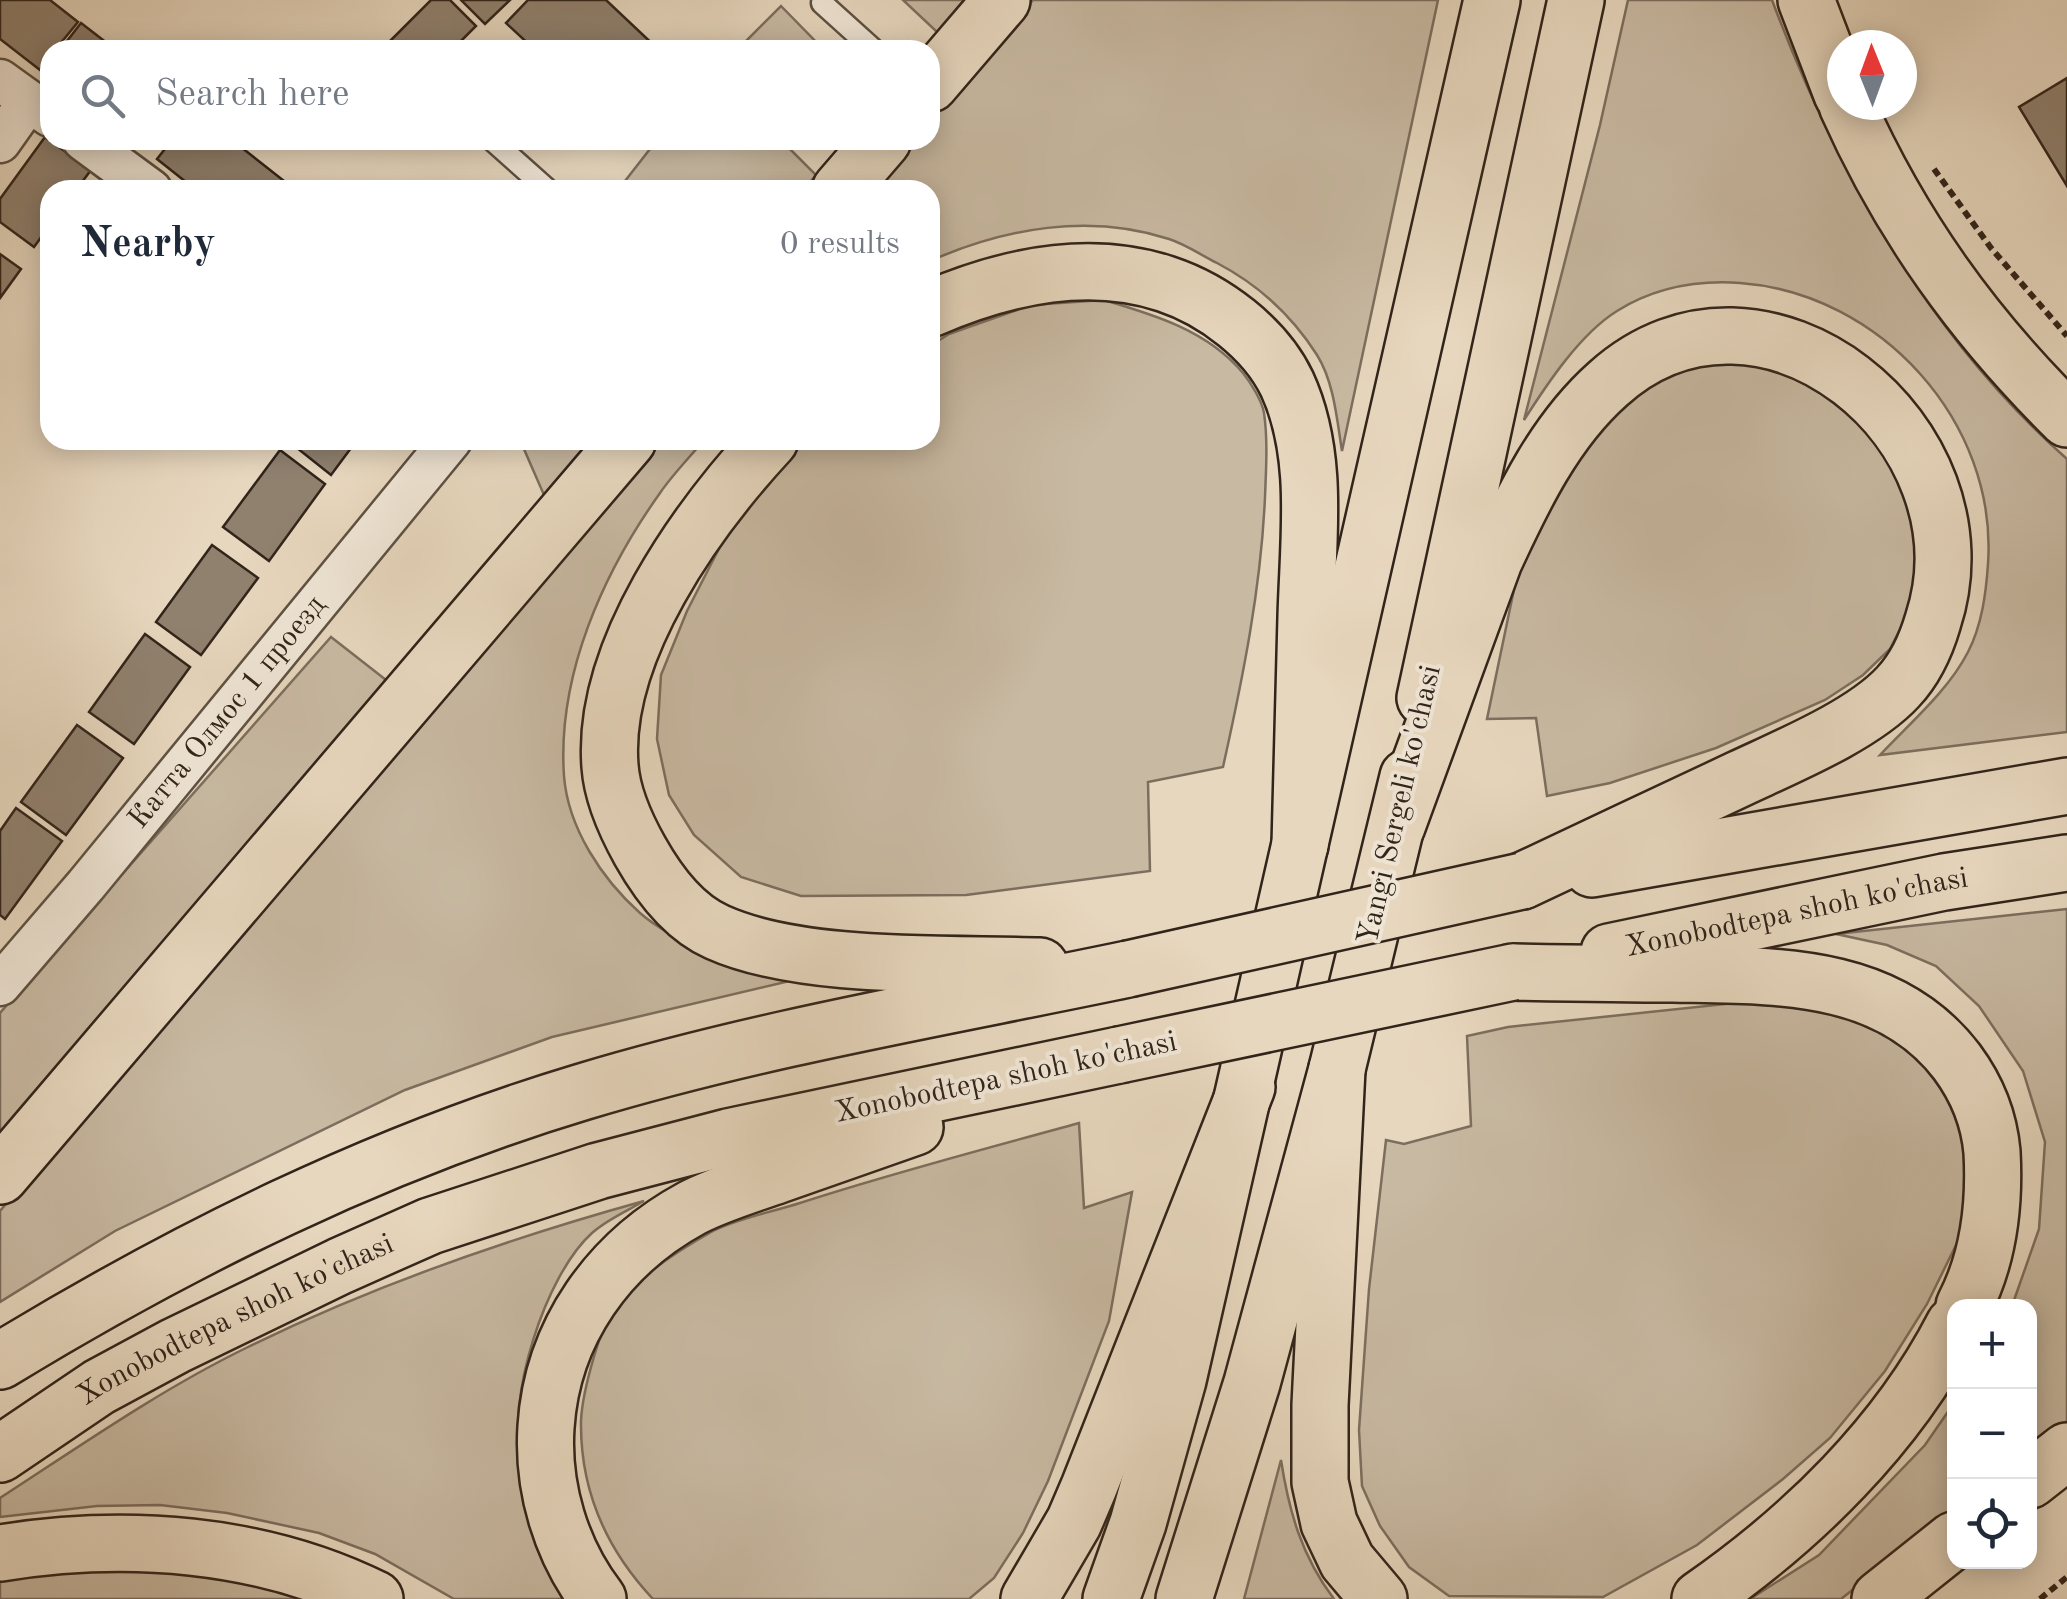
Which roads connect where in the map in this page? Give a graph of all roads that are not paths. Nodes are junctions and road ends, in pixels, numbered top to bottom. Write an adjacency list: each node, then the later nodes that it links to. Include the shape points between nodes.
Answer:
1 (1002, 0): 8 (main road)
2 (1492, 0): 25 (main road)
3 (1576, 0): 24 (main road, Yangi Sergeli ko'chasi)
4 (1806, 0): 7 (main road)
5 (822, 3): 6 (lane)
6 (863, 40)
7 (1827, 55)
8 (940, 72)
9 (26, 99): 11 (street)
10 (1854, 120): 19 (main road, via 1922,247 1964,306)
11 (0, 142)
12 (97, 150): 15 (street)
13 (503, 150): 16 (lane)
14 (874, 150): 17 (main road)
15 (138, 180)
16 (537, 180)
17 (849, 180)
18 (940, 306): 25 (main road, via 1036,276 1124,274 1196,297 1256,340 1273,361 1302,429 1309,506)
19 (2067, 419)
20 (443, 450): 30 (street, Катта Олмос 1 проезд)
21 (619, 450): 34 (main road)
22 (762, 450): 28 (main road, via 690,538 650,608 620,682 610,765 624,819 652,873 714,931 767,947 876,961)
23 (2067, 786): 27 (main road)
24 (1398, 826): 27 (main road, via 1494,561 1551,452 1588,404 1629,368 1693,341 1742,337 1827,364 1889,412 1933,494 1945,575 1914,665 1888,697 1798,751); 32 (main road, Yangi Sergeli ko'chasi)
25 (1300, 845): 33 (main road)
26 (2067, 863): 29 (main road, Xonobodtepa shoh ko'chasi, via 1944,882)
27 (1522, 881): 28 (main road, bridge)
28 (1128, 969): 37 (main road, via 664,1068 489,1122 252,1220)
29 (1513, 972): 31 (main road, Xonobodtepa shoh ko'chasi, bridge); 35 (main road, via 1812,980 1863,993 1919,1024 1947,1048 1977,1092 1991,1144 1991,1223)
30 (0, 985)
31 (1119, 1055): 39 (main road, Xonobodtepa shoh ko'chasi, via 728,1136 430,1226 175,1346 98,1387); 45 (main road, via 694,1207 602,1280 556,1367 545,1444 567,1549)
32 (1336, 1069): 48 (main road, Yangi Sergeli ko'chasi, via 1252,1384); 49 (main road, via 1320,1482 1347,1560)
33 (1247, 1087): 46 (main road, via 1089,1487); 47 (main road, via 1173,1398)
34 (0, 1176)
35 (1967, 1299)
36 (1947, 1338): 50 (main road, via 1868,1452)
37 (0, 1361)
38 (2067, 1450): 40 (main road)
39 (0, 1454)
40 (2031, 1479)
41 (1947, 1546): 43 (main road)
42 (0, 1554): 44 (main road, via 106,1542 187,1547 268,1560 338,1580)
43 (1895, 1594)
44 (375, 1599)
45 (598, 1599)
46 (1029, 1599)
47 (1111, 1599)
48 (1184, 1599)
49 (1379, 1599)
50 (1700, 1599)

